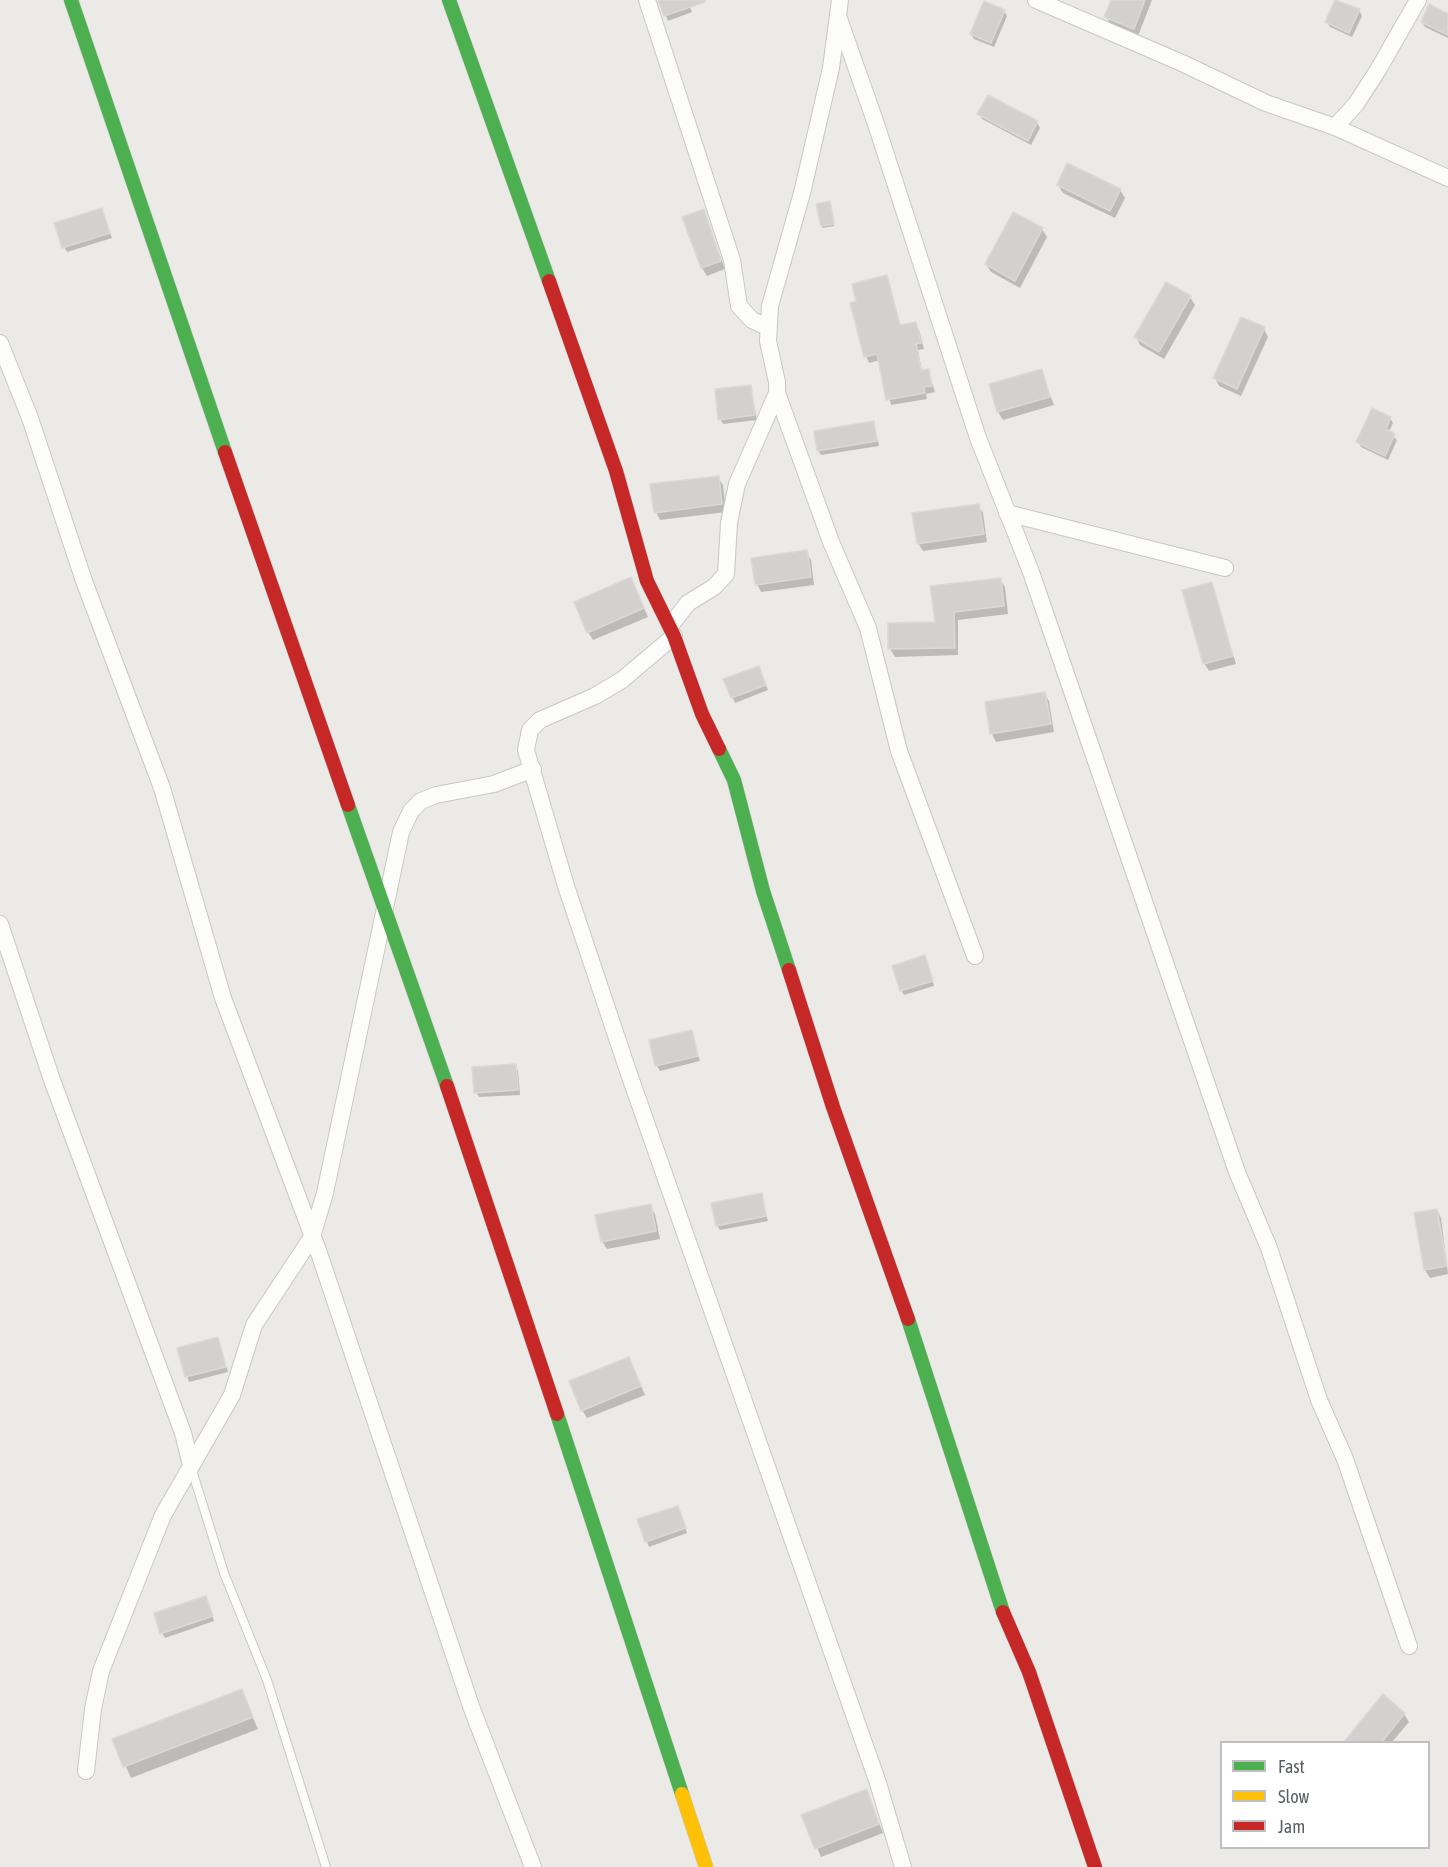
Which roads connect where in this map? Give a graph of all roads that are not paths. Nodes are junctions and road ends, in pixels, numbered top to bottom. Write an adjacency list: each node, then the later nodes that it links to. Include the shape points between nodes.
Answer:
1 (71, 0): 16 (street, via 195,368)
2 (449, 0): 14 (street, via 612,460 646,581)
3 (647, 0): 9 (street, via 732,260 740,306 752,320)
4 (1036, 0): 7 (street, via 1266,104)
5 (1418, 0): 7 (street, via 1356,104)
6 (839, 8): 9 (street, via 831,68); 12 (street, via 978,438)
7 (1335, 127): 8 (street)
8 (1448, 178)
9 (767, 327): 11 (street)
10 (0, 343): 19 (street, via 162,788 223,998)
11 (777, 393): 14 (street, via 737,484 729,523 726,574 714,587 688,603); 18 (street, via 831,542 868,628 899,751)
12 (1007, 513): 13 (street); 21 (street, via 1031,572 1237,1172 1269,1248 1319,1400 1345,1459)
13 (1225, 568)
14 (672, 631): 15 (street, via 622,680 540,720 530,730 526,750); 27 (street, via 702,714 734,780 763,891 833,1107 913,1333 1004,1614 1025,1661)
15 (533, 770): 16 (street, via 494,784 420,801 401,832); 26 (street, via 566,886 878,1783)
16 (384, 904): 19 (street, via 325,1193); 25 (street, via 613,1578)
17 (0, 924): 20 (street, via 55,1091 183,1433)
18 (975, 956)
19 (312, 1236): 20 (street, via 254,1325 232,1395); 24 (street, via 432,1598)
20 (191, 1465): 22 (street, via 163,1515 109,1648 93,1709); 23 (lane, via 224,1573 267,1680)
21 (1410, 1646)
22 (86, 1771)
23 (326, 1867)
24 (533, 1867)
25 (706, 1867)
26 (903, 1867)
27 (1095, 1867)

